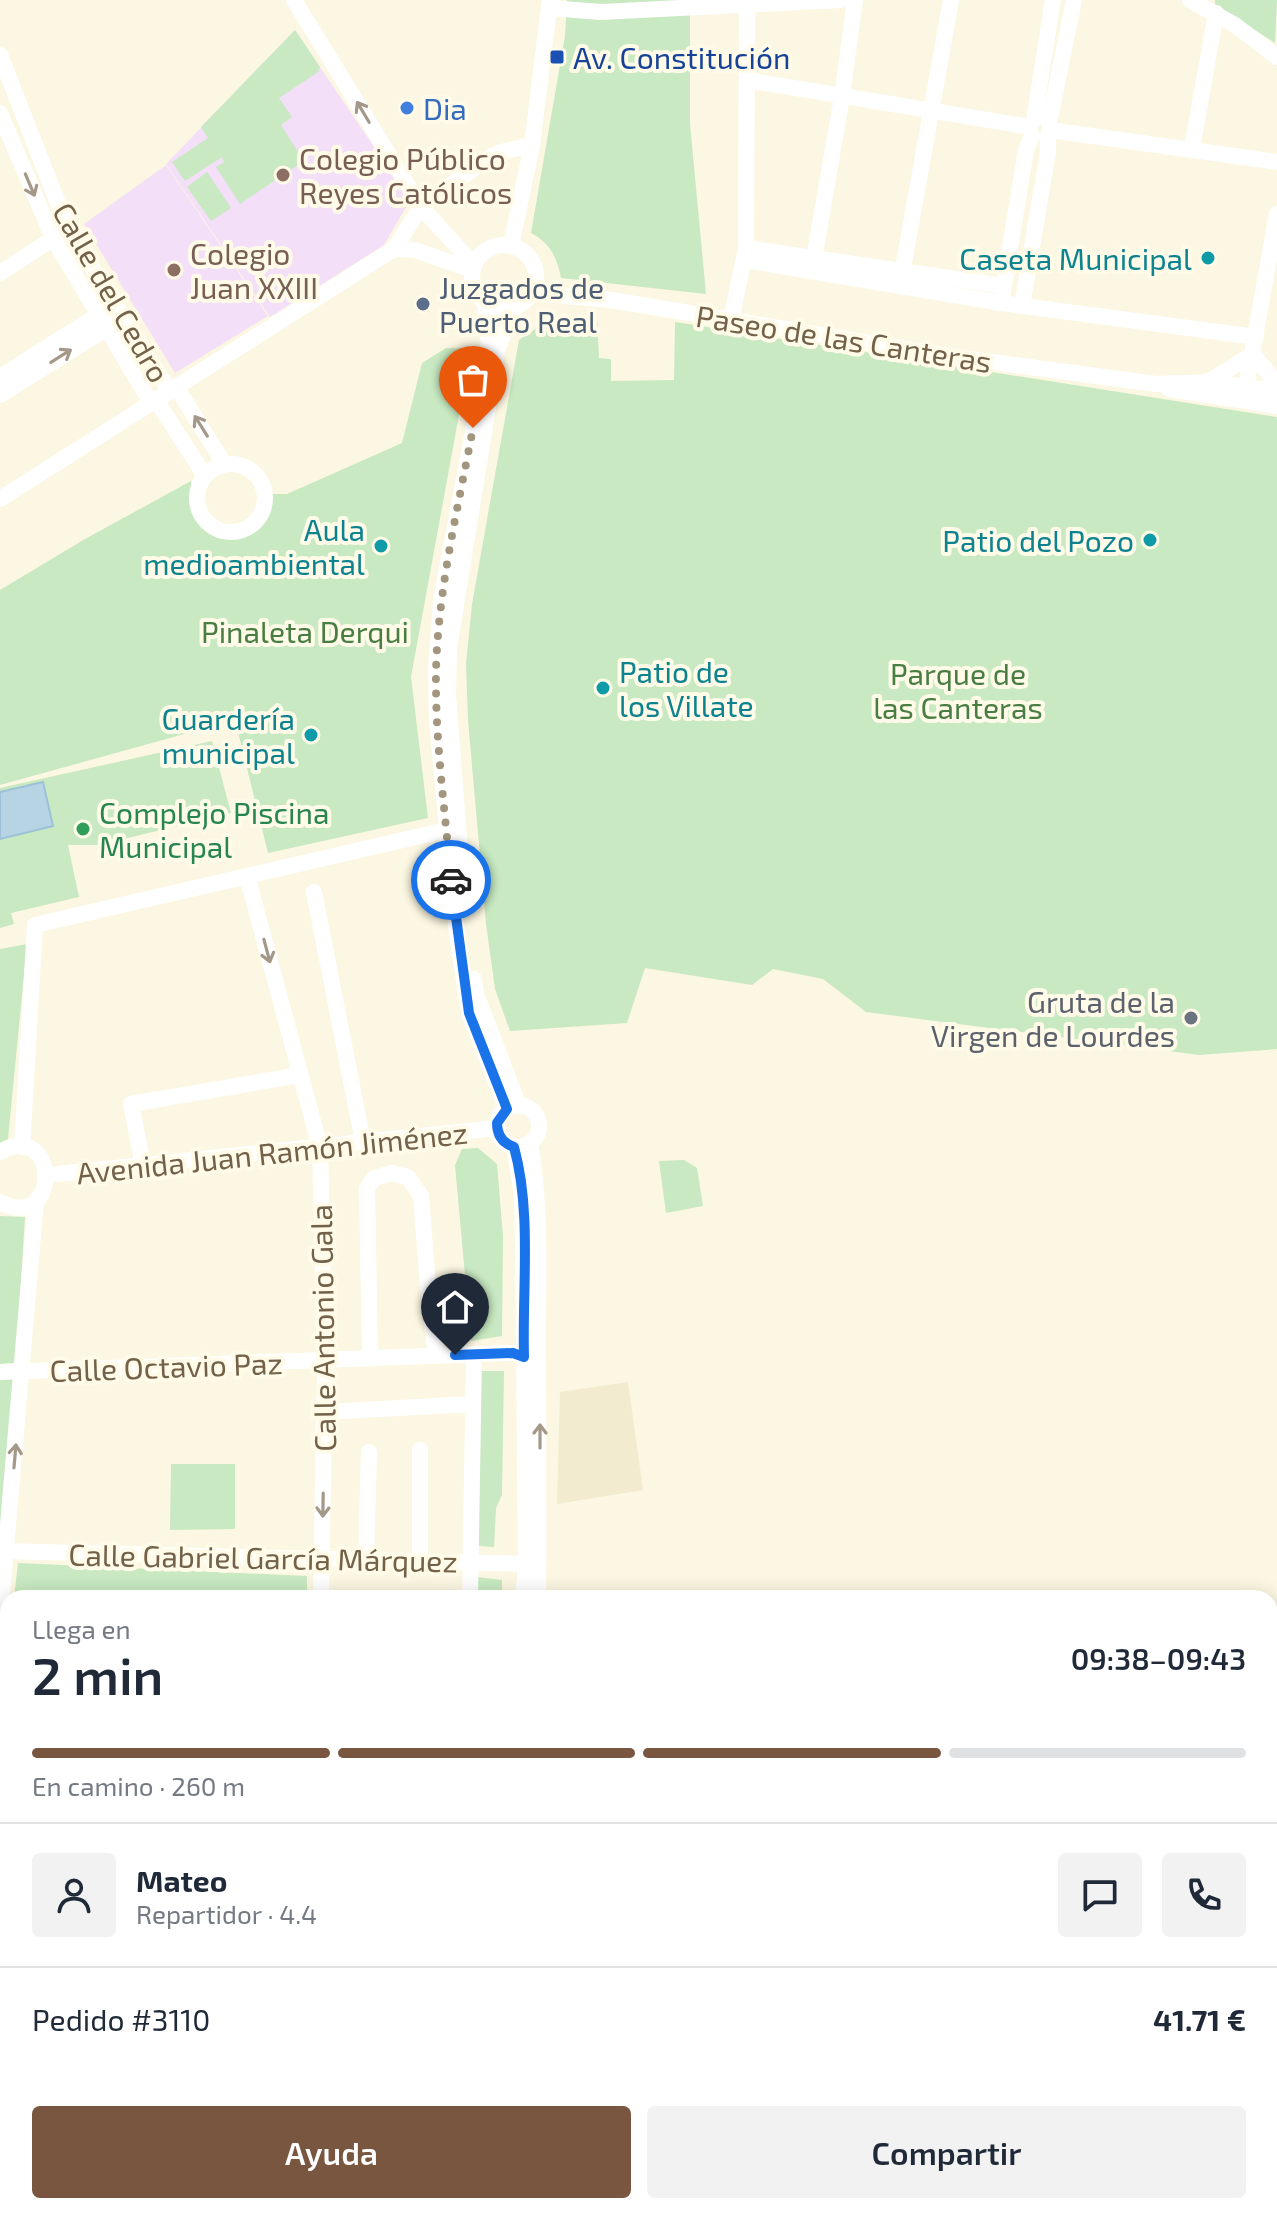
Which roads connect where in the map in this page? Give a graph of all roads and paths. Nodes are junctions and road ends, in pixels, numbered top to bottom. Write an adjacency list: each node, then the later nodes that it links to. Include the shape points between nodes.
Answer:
1 (294, 0): 21 (street, one-way to 1)
2 (841, 0): 9 (street)
3 (855, 0): 14 (street)
4 (951, 0): 15 (street)
5 (1053, 0): 17 (street)
6 (1074, 0): 17 (street)
7 (1190, 0): 10 (street)
8 (550, 4): 9 (street, via 601,12); 18 (street)
9 (747, 5): 13 (street)
10 (1216, 13): 12 (street); 19 (street)
11 (0, 55): 23 (street, Calle del Cedro)
12 (1277, 57)
13 (747, 80): 14 (street); 27 (street)
14 (842, 97): 15 (street); 28 (street)
15 (930, 111): 17 (street); 31 (street)
16 (0, 113): 24 (street, Calle del Cedro, one-way to 24)
17 (1040, 128): 19 (street); 32 (street, via 1048,152); 33 (street, via 1026,150)
18 (532, 145): 21 (street, via 488,158); 25 (street)
19 (1192, 148): 20 (street)
20 (1277, 162)
21 (421, 207): 26 (street); 29 (street)
22 (1277, 214): 41 (street)
23 (68, 229): 24 (street); 38 (street, Calle del Cedro)
24 (53, 238): 30 (street); 40 (street, Calle del Cedro)
25 (511, 246): 29 (street, via 489,249); 34 (street, via 534,264)
26 (394, 249): 29 (street); 48 (street)
27 (745, 254): 28 (street); 39 (street)
28 (813, 265): 31 (street)
29 (473, 268): 35 (street, via 474,288)
30 (0, 273)
31 (901, 278): 33 (street)
32 (1026, 285): 33 (street); 36 (street)
33 (1003, 290): 36 (street)
34 (531, 293): 37 (street); 39 (street, Paseo de las Canteras)
35 (485, 303): 37 (street); 53 (street, via 489,347 455,520 436,670)
36 (1022, 306): 41 (street)
37 (515, 307): 57 (street, via 495,356 454,600 448,695 476,994)
38 (119, 312): 40 (street); 48 (street, Calle del Cedro)
39 (731, 320): 45 (street, Paseo de las Canteras, via 1156,384 1186,394)
40 (102, 322): 42 (street); 47 (street, one-way to 40); 48 (street, Calle del Cedro)
41 (1254, 345): 43 (street); 44 (street); 45 (street)
42 (0, 377)
43 (1277, 384)
44 (1246, 387): 45 (street, via 1232,393); 46 (street); 49 (street)
45 (1202, 388): 49 (street)
46 (1277, 391)
47 (0, 395)
48 (164, 396): 50 (street, Calle del Cedro, one-way to 48, via 220,457); 51 (street, Calle del Cedro); 52 (street)
49 (1277, 406)
50 (221, 466): 51 (street); 51 (street, via 246,468 263,486 263,511 252,526 222,532 203,519 197,497)
51 (205, 476)
52 (0, 499)
53 (446, 830): 54 (street); 57 (street, via 469,1013)
54 (247, 876): 56 (street, Calle Antonio Gala, one-way to 56); 61 (street, via 35,925)
55 (314, 892): 59 (street)
56 (300, 1075): 62 (street, Calle Antonio Gala); 64 (street, via 131,1104)
57 (513, 1107): 58 (street, via 499,1117); 60 (street, via 530,1110 537,1120 537,1133)
58 (497, 1128): 59 (street, Avenida Juan Ramón Jiménez); 60 (street, via 503,1140)
59 (363, 1142): 62 (street, Avenida Juan Ramón Jiménez)
60 (522, 1145): 70 (street); 89 (street, one-way to 60, via 538,1243 536,1193)
61 (22, 1147): 63 (street); 65 (street, via 40,1157)
62 (320, 1147): 64 (street, Avenida Juan Ramón Jiménez); 72 (street, Calle Antonio Gala)
63 (0, 1152)
64 (143, 1165): 65 (street, Avenida Juan Ramón Jiménez)
65 (47, 1175): 66 (street)
66 (36, 1200): 67 (street, via 20,1207); 73 (street)
67 (0, 1202)
68 (474, 1355): 69 (street, Calle Octavio Paz); 70 (street, Calle Octavio Paz); 75 (street)
69 (436, 1356): 71 (street, Calle Octavio Paz); 71 (street, via 421,1196 408,1177 392,1173 374,1178 367,1188)
70 (524, 1357): 84 (street)
71 (370, 1358): 72 (street, Calle Octavio Paz)
72 (325, 1360): 73 (street, Calle Octavio Paz); 76 (street, Calle Antonio Gala)
73 (23, 1371): 74 (street, Calle Octavio Paz); 79 (street, one-way to 73)
74 (0, 1372)
75 (473, 1404): 76 (street); 83 (street)
76 (324, 1412): 80 (street, Calle Antonio Gala, one-way to 80)
77 (420, 1450): 82 (street)
78 (369, 1452): 81 (street)
79 (3, 1551): 80 (street, Calle Gabriel García Márquez); 85 (street)
80 (322, 1557): 81 (street, Calle Gabriel García Márquez); 86 (street, Calle Antonio Gala)
81 (366, 1559): 82 (street, Calle Gabriel García Márquez)
82 (420, 1561): 83 (street, Calle Gabriel García Márquez)
83 (471, 1562): 84 (street, Calle Gabriel García Márquez); 87 (street)
84 (526, 1564): 88 (street)
85 (1, 1590)
86 (321, 1590)
87 (470, 1590)
88 (524, 1590)
89 (538, 1590)

